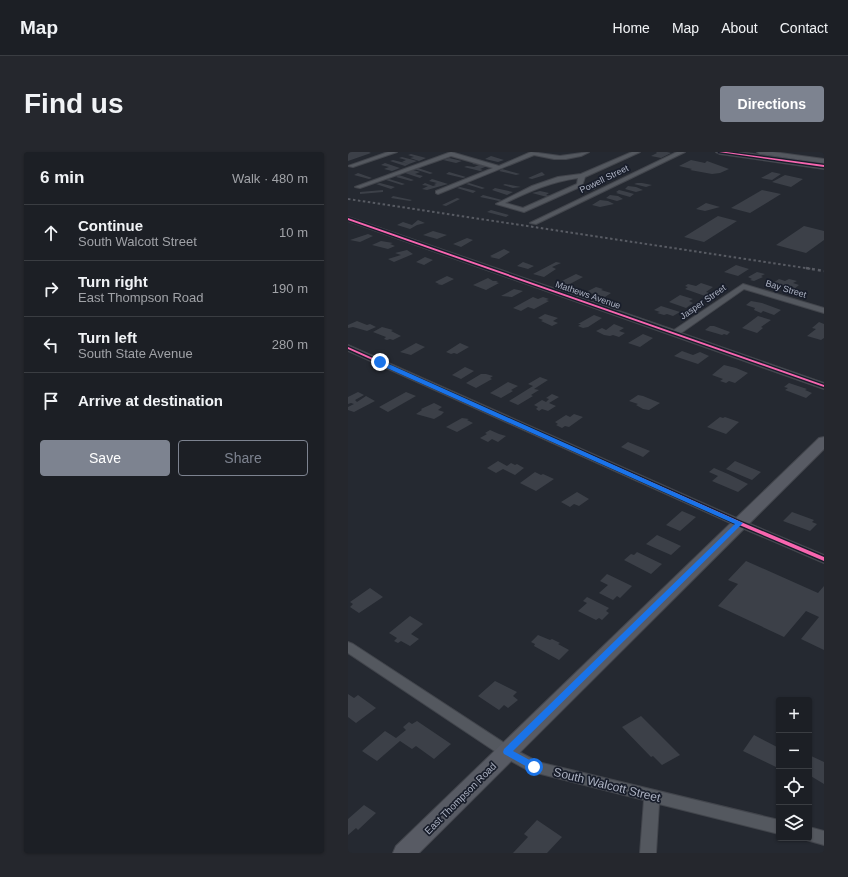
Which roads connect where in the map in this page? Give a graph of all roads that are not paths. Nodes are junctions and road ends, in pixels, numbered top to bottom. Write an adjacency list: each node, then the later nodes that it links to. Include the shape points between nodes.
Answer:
1 (394, 152): 9 (street)
2 (535, 152): 3 (street, via 560,159); 11 (street)
3 (586, 152)
4 (637, 152): 12 (street)
5 (682, 152): 16 (street, Powell Street)
6 (720, 152): 10 (main road)
7 (760, 152): 8 (street)
8 (824, 161)
9 (351, 166)
10 (824, 166)
11 (499, 168): 13 (street, via 451,154); 14 (street)
12 (582, 176): 12 (street, via 558,179 534,187 499,204 524,210 580,185)
13 (358, 187)
14 (438, 192)
15 (348, 219): 19 (street, Mathews Avenue)
16 (534, 223)
17 (743, 286): 18 (street, Bay Street); 19 (street, Jasper Street)
18 (824, 311)
19 (674, 334): 21 (street, Mathews Avenue)
20 (348, 348): 23 (street)
21 (824, 386)
22 (824, 441): 23 (main road, East Thompson Road)
23 (739, 523): 24 (street); 26 (main road, East Thompson Road)
24 (824, 559)
25 (348, 647): 26 (street, South Walcott Street)
26 (507, 752): 27 (street, South Walcott Street, via 534,767); 31 (main road, East Thompson Road)
27 (652, 796): 28 (street, South Walcott Street); 32 (street)
28 (776, 826)
29 (812, 835): 30 (street)
30 (824, 838)
31 (404, 853)
32 (648, 853)

